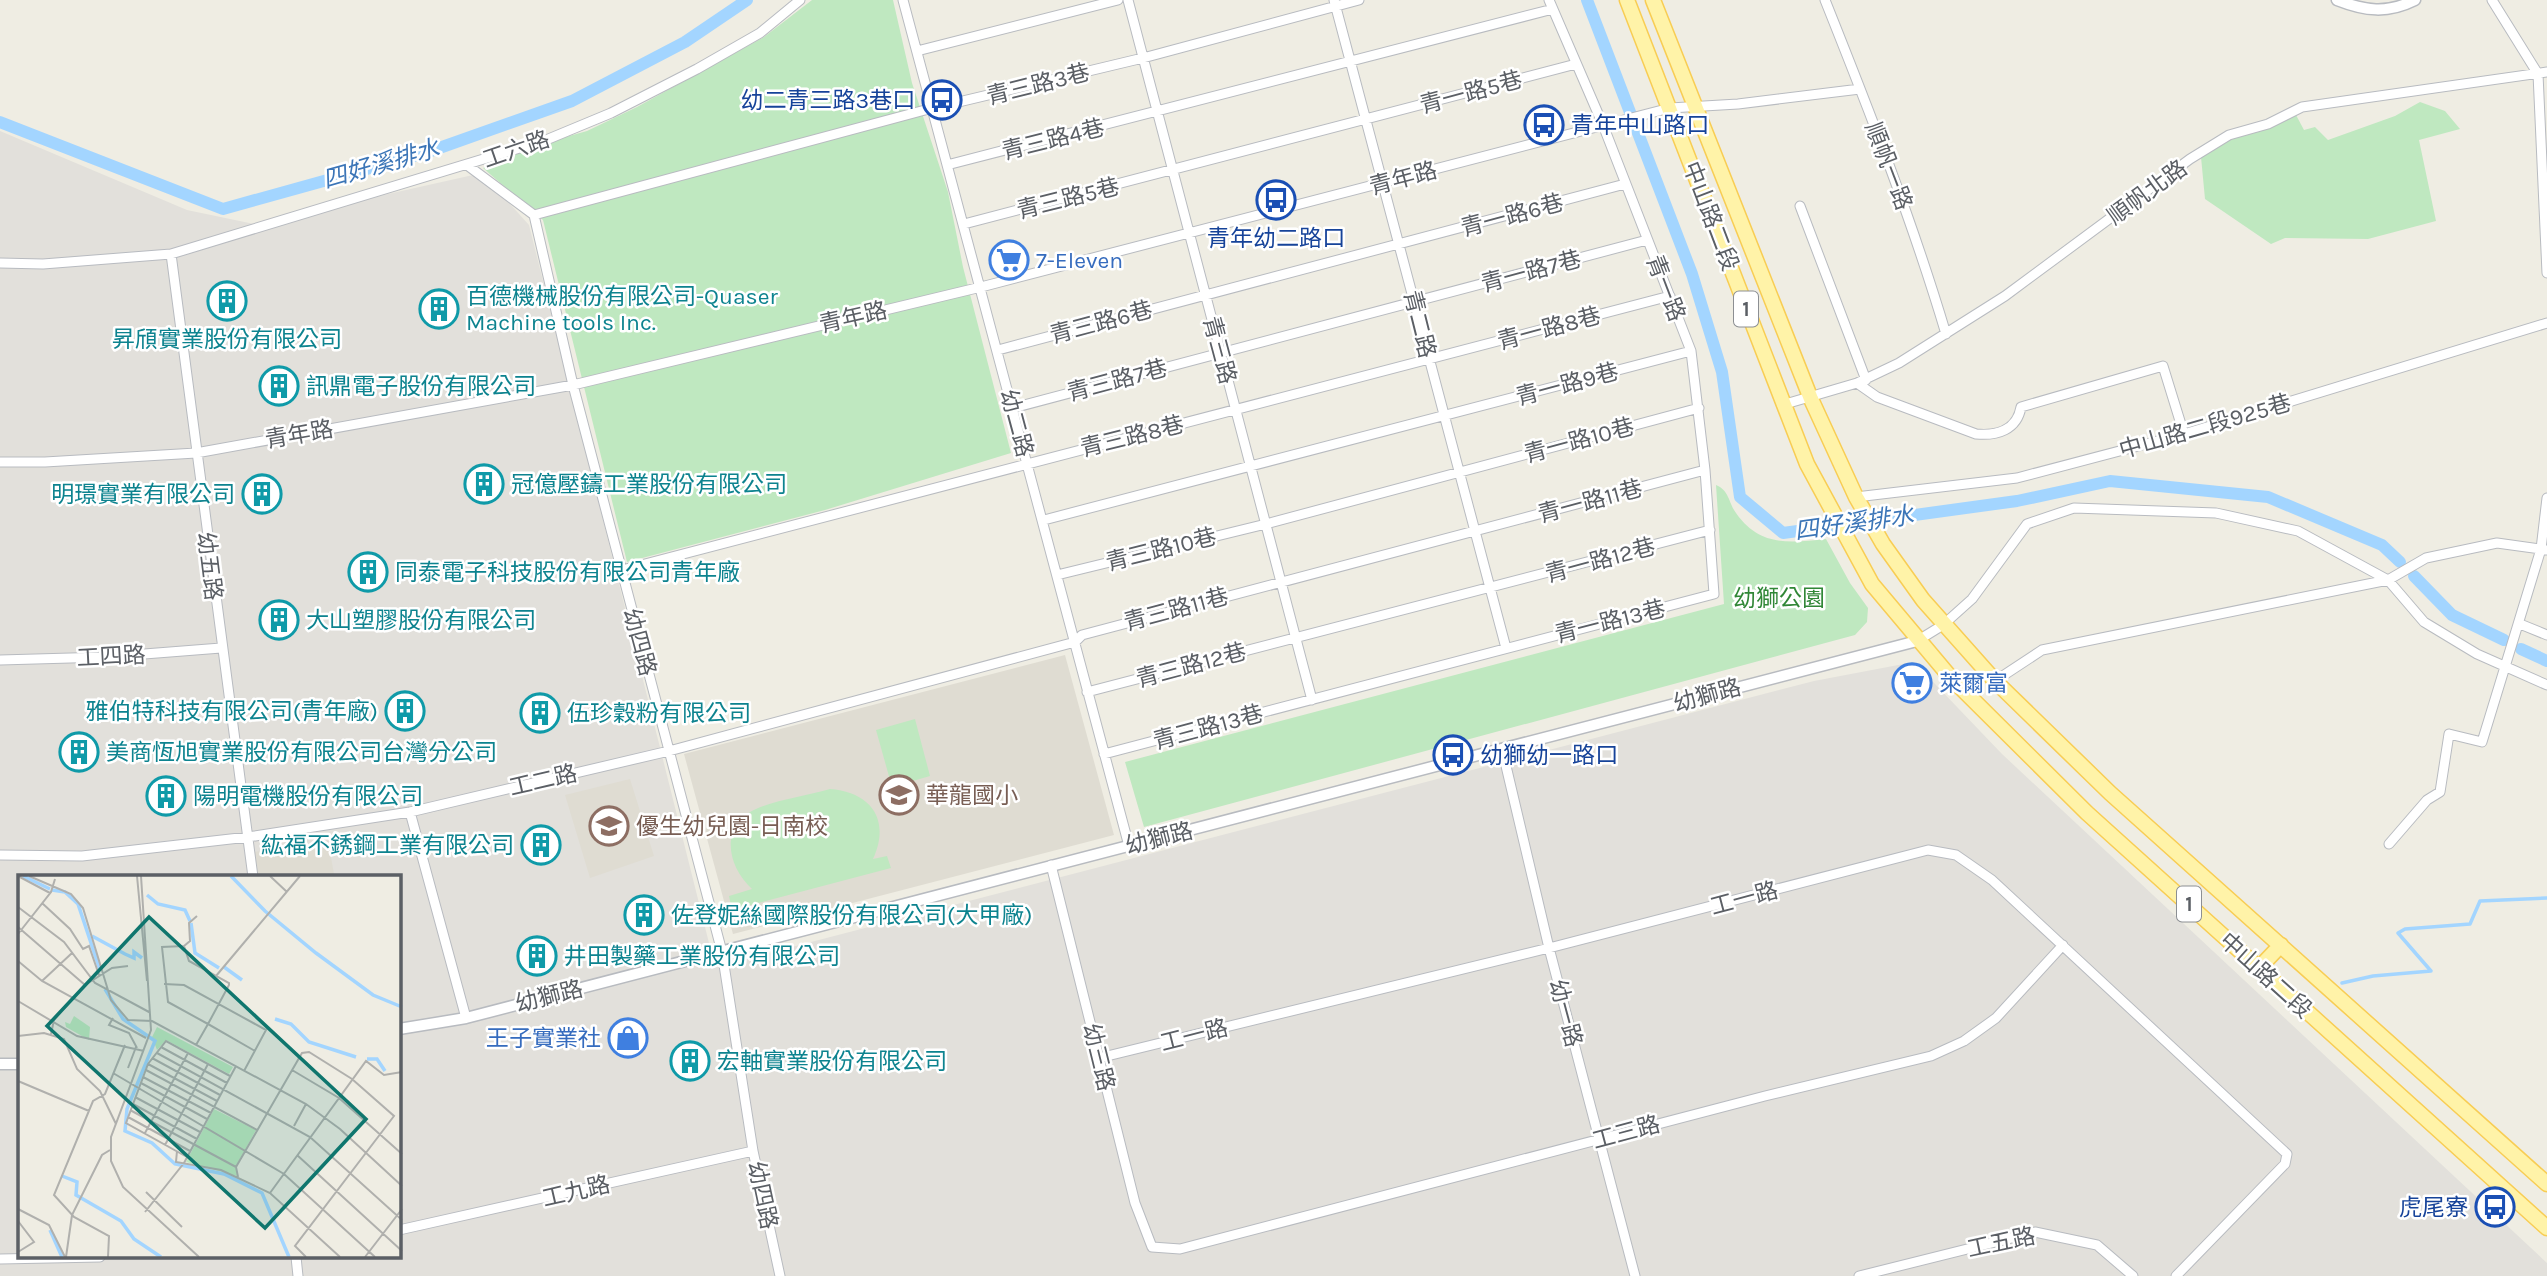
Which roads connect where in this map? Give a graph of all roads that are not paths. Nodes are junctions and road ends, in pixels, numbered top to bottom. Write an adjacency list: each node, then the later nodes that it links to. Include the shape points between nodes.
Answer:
1 (800, 0): 26 (street, 工六路, via 760,33 611,113)
2 (903, 0): 14 (street, 幼二路)
3 (1118, 0): 14 (street)
4 (1128, 0): 15 (street, 青三路)
5 (1359, 0): 12 (street, 青三路3巷)
6 (1626, 0): 21 (main road, 中山路二段 / 1)
7 (1653, 0): 20 (main road, 中山路二段 / 1)
8 (1825, 0): 19 (street, 順帆一路)
9 (2337, 0): 10 (street, via 2369,12)
10 (2415, 0)
11 (2492, 0): 18 (street)
12 (1335, 3): 15 (street, 青三路3巷); 16 (street, 青二路)
13 (1551, 5): 16 (street, 青三路4巷); 17 (street, 青一路)
14 (917, 51): 22 (street, 幼二路)
15 (1143, 58): 22 (street, 青三路3巷); 23 (street, 青三路)
16 (1351, 62): 23 (street, 青三路4巷); 24 (street, 青二路)
17 (1576, 64): 24 (street, 青一路5巷); 25 (street, 青一路)
18 (2542, 73): 39 (street); 45 (street, 順帆北路, via 2302,107 2268,124 2230,135)
19 (1860, 89): 20 (street, 青年路); 45 (street, 順帆一路, via 1922,251)
20 (1695, 107): 21 (street, 青年路); 52 (main road, 中山路二段 / 1)
21 (1670, 108): 25 (street, 青年路); 53 (main road, 中山路二段 / 1)
22 (933, 110): 27 (street, 幼二路); 32 (street, 青三路3巷)
23 (1158, 113): 27 (street, 青三路4巷); 28 (street, 青三路)
24 (1367, 120): 28 (street, 青一路5巷); 29 (street, 青二路)
25 (1603, 125): 29 (street, 青年路); 30 (street, 青一路)
26 (467, 165): 32 (street); 37 (street, 工六路)
27 (947, 165): 33 (street, 幼二路)
28 (1173, 171): 33 (street, 青三路5巷); 34 (street, 青三路)
29 (1382, 183): 34 (street, 青年路); 36 (street, 青二路)
30 (1625, 184): 35 (street, 青一路); 36 (street, 青一路6巷)
31 (1800, 206): 50 (street)
32 (534, 215): 51 (street, 幼四路)
33 (964, 225): 40 (street, 幼二路)
34 (1188, 233): 40 (street, 青年路); 41 (street, 青三路)
35 (1647, 240): 42 (street, 青一路); 43 (street, 青一路7巷)
36 (1400, 245): 41 (street, 青一路6巷); 43 (street, 青二路)
37 (171, 254): 38 (street, 工六路); 59 (street, 幼五路)
38 (0, 263)
39 (2547, 273)
40 (981, 287): 46 (street, 幼二路); 51 (street, 青年路)
41 (1205, 295): 46 (street, 青三路6巷); 48 (street, 青三路)
42 (1670, 296): 47 (street, 青一路); 49 (street, 青一路8巷)
43 (1414, 302): 48 (street, 青一路7巷); 49 (street, 青二路)
44 (2547, 323): 58 (street, 中山路二段925巷)
45 (1946, 334): 50 (street, 順帆北路)
46 (998, 350): 54 (street, 幼二路)
47 (1691, 351): 55 (street, 青一路); 57 (street, 青一路9巷)
48 (1220, 353): 54 (street, 青三路7巷); 56 (street, 青三路)
49 (1429, 359): 56 (street, 青一路8巷); 57 (street, 青二路)
50 (1861, 381): 52 (street, 順帆北路); 58 (street, via 1877,397 1976,434 1992,435 2020,418 2021,407 2163,366)
51 (573, 384): 59 (street, 青年路); 72 (street, 幼四路)
52 (1811, 399): 53 (street, 順帆北路); 65 (main road, 中山路二段 / 1)
53 (1782, 405): 82 (main road, 中山路二段 / 1, via 1855,557)
54 (1013, 408): 61 (street, 幼二路)
55 (1699, 408): 63 (street, 青一路); 64 (street, 青一路10巷)
56 (1236, 409): 61 (street, 青三路8巷); 62 (street, 青三路)
57 (1443, 418): 62 (street, 青一路9巷); 64 (street, 青二路)
58 (2183, 434): 65 (street, 中山路二段925巷, via 2017,478)
59 (196, 453): 60 (street, 青年路); 84 (street, 幼五路)
60 (0, 462)
61 (1028, 462): 67 (street, 幼二路); 72 (street, 青三路8巷)
62 (1251, 465): 67 (street, 青一路9巷); 68 (street, 青三路)
63 (1705, 470): 69 (street, 青一路); 70 (street, 青一路11巷)
64 (1459, 473): 68 (street, 青一路10巷); 70 (street, 青二路)
65 (1856, 497): 79 (main road, 中山路二段 / 1, via 1883,544)
66 (2547, 498): 71 (street)
67 (1044, 520): 73 (street, 幼二路)
68 (1266, 524): 73 (street, 青三路10巷); 75 (street, 青三路)
69 (1710, 530): 76 (street, 青一路12巷); 77 (street, 青一路)
70 (1474, 531): 75 (street, 青一路11巷); 76 (street, 青二路)
71 (2544, 550): 74 (street, via 2497,543 2426,558); 78 (street)
72 (622, 570): 93 (street, 幼四路)
73 (1057, 575): 83 (street, 幼二路)
74 (2388, 580): 79 (street, via 2298,531 2216,513 2074,508 2027,524 1972,599); 87 (street, via 2424,622); 88 (street, via 2042,650)
75 (1281, 581): 81 (street, 青三路); 83 (street, 青三路11巷, via 1082,635)
76 (1490, 589): 81 (street, 青一路12巷); 85 (street, 青二路)
77 (1714, 594): 85 (street, 青一路13巷)
78 (2519, 624): 80 (street); 87 (street)
79 (1943, 625): 82 (street); 88 (main road, 中山路二段 / 1)
80 (2547, 635)
81 (1295, 637): 90 (street, 青三路12巷); 91 (street, 青三路)
82 (1917, 641): 92 (street, 幼獅路); 106 (main road, 中山路二段 / 1, via 2087,813)
83 (1075, 642): 90 (street, 幼二路); 93 (street, 工二路)
84 (221, 648): 86 (street, 工四路); 96 (street, 幼五路)
85 (1506, 648): 91 (street, 青一路13巷)
86 (0, 660)
87 (2505, 666): 89 (street); 97 (street, via 2482,742 2449,734 2440,792 2427,800)
88 (1995, 681): 103 (main road, 中山路二段 / 1, via 2110,793)
89 (2547, 685)
90 (1087, 692): 94 (street, 幼二路)
91 (1312, 700): 94 (street, 青三路13巷)
92 (1502, 749): 98 (street, 幼獅路); 104 (street, 幼一路)
93 (669, 751): 95 (street, 工二路); 105 (street, 幼四路)
94 (1104, 754): 98 (street, 幼二路)
95 (410, 812): 96 (street, 工二路); 107 (street)
96 (247, 837): 99 (street, 工二路, via 82,856); 101 (street, 幼五路)
97 (2389, 844)
98 (1129, 846): 100 (street, 幼獅路)
99 (0, 855)
100 (1051, 865): 105 (street, 幼獅路); 109 (street, 幼三路)
101 (253, 875)
102 (2063, 945): 104 (street, 工一路, via 1992,880 1956,855 1928,850); 112 (street, 工三路, via 1996,1018 1964,1041 1931,1056); 126 (street, 工一路, via 2287,1154 2285,1164)
103 (2281, 945): 106 (main road); 114 (main road, 中山路二段 / 1)
104 (1549, 948): 109 (street, 工一路); 112 (street, 幼一路)
105 (722, 952): 107 (street, 幼獅路); 113 (street, 幼四路)
106 (2259, 968): 115 (main road, 中山路二段 / 1)
107 (466, 1018): 108 (street, 幼獅路)
108 (401, 1030)
109 (1099, 1058): 117 (street, 幼三路, via 1135,1203)
110 (0, 1064): 111 (street)
111 (18, 1064)
112 (1599, 1139): 117 (street, 工三路, via 1180,1249); 123 (street, 幼一路)
113 (753, 1151): 116 (street, 工九路); 122 (street, 幼四路)
114 (2547, 1184)
115 (2547, 1228)
116 (401, 1230)
117 (1152, 1247)
118 (50, 1258): 120 (street)
119 (296, 1258): 121 (street)
120 (0, 1259)
121 (299, 1276)
122 (780, 1276)
123 (1635, 1276)
124 (1859, 1276): 125 (street, 工五路, via 2035,1232 2097,1245)
125 (2133, 1276)
126 (2176, 1276)

